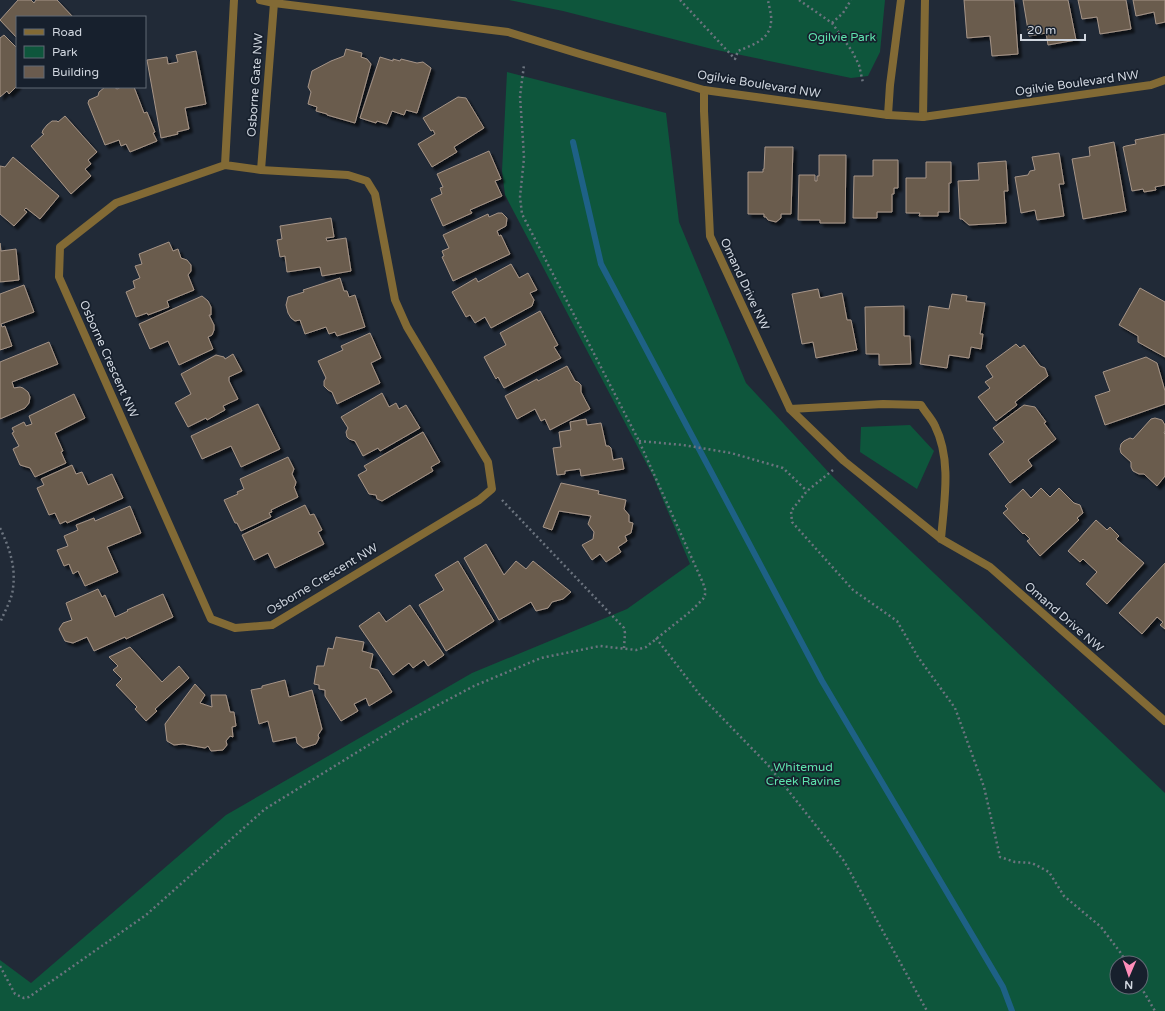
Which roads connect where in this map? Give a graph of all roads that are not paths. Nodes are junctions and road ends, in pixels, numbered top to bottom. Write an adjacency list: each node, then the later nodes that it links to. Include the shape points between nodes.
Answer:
1 (234, 0): 10 (street, Osborne Gate NW)
2 (260, 0): 5 (street, Ogilvie Boulevard NW)
3 (901, 0): 8 (street)
4 (925, 0): 9 (street)
5 (274, 3): 7 (street, Ogilvie Boulevard NW, via 508,32); 11 (street, Osborne Gate NW)
6 (1165, 80): 9 (street, Ogilvie Boulevard NW, via 1151,85)
7 (704, 90): 8 (street, Ogilvie Boulevard NW); 12 (street, Omand Drive NW, via 710,236)
8 (888, 115): 9 (street, Ogilvie Boulevard NW)
9 (923, 116)
10 (226, 165): 11 (street, Osborne Crescent NW); 11 (street, Osborne Crescent NW, via 116,203 60,247 59,278 211,619 235,628 272,625 479,500 492,489 488,462 407,327 395,300 375,194 367,181 348,175)
11 (261, 170)
12 (790, 409): 13 (street, Omand Drive NW, via 844,461); 13 (street, via 883,404 921,406 935,425 945,456)
13 (941, 539): 14 (street, Omand Drive NW, via 990,567)
14 (1165, 722)

